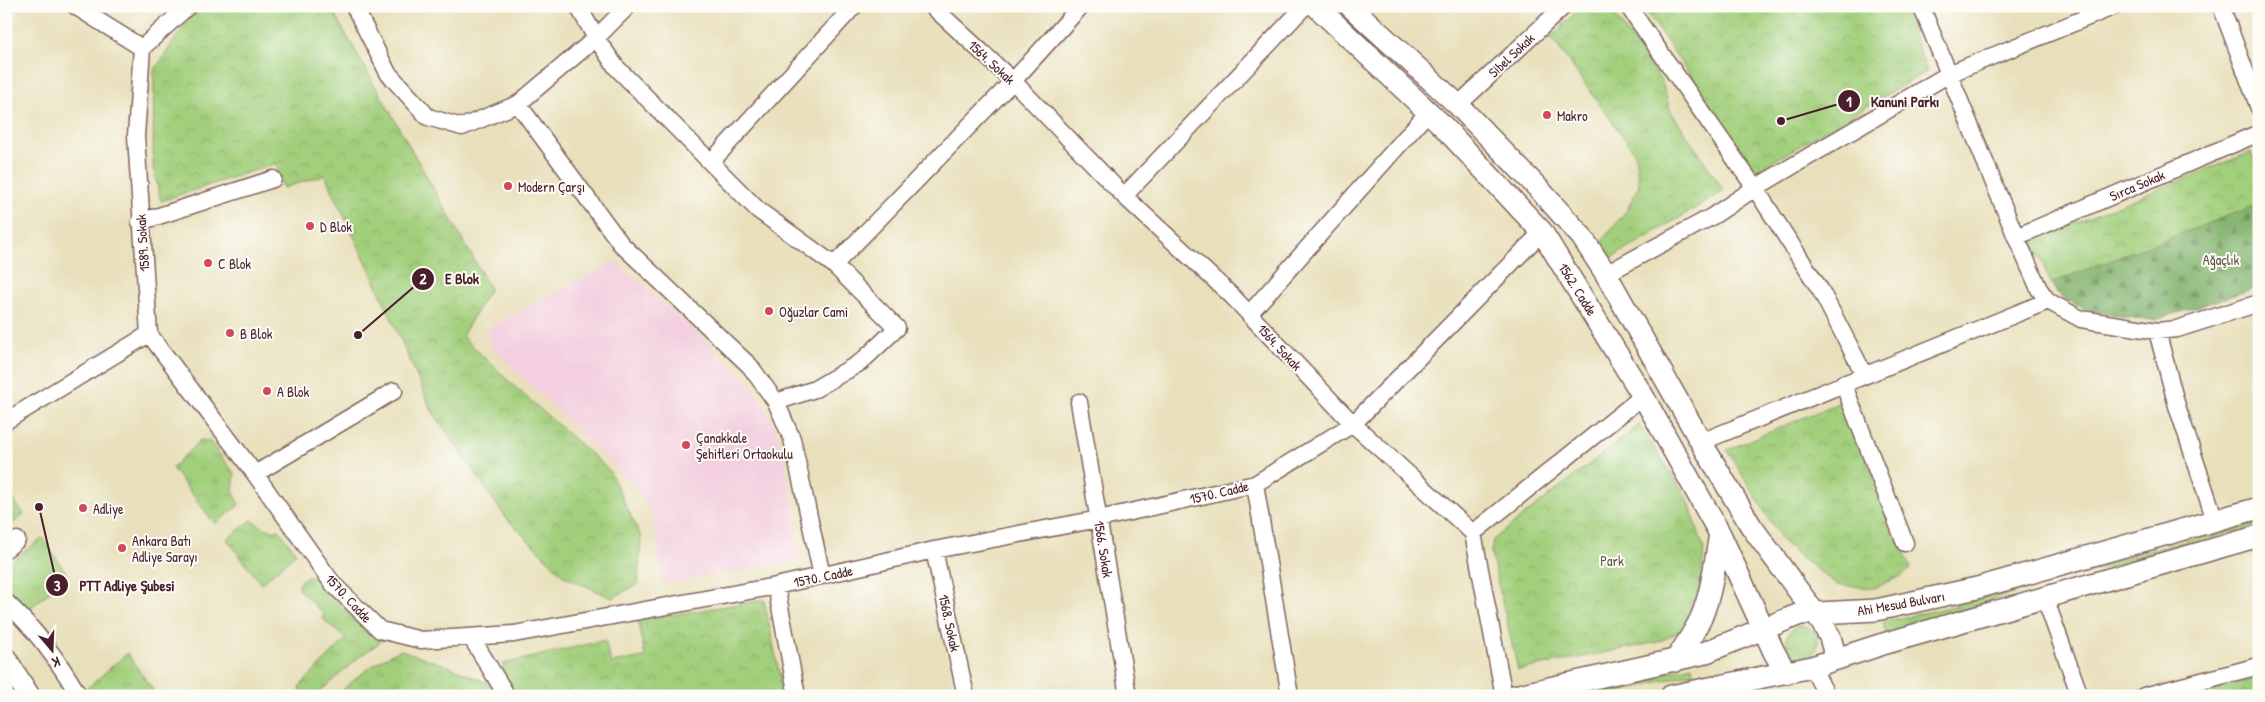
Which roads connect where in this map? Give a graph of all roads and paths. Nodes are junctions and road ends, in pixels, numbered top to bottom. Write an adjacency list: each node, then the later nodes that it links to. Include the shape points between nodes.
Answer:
1 (75, 6): 18 (street)
2 (188, 6): 18 (street)
3 (354, 6): 21 (street, via 388,73 428,117 462,127)
4 (578, 6): 17 (street)
5 (628, 6): 17 (street)
6 (854, 6): 26 (street)
7 (932, 6): 20 (street, 1564. Sokak)
8 (1081, 6): 20 (street)
9 (1305, 6): 29 (street)
10 (1316, 6): 24 (main road, 1562. Cadde)
11 (1350, 6): 22 (main road)
12 (1564, 6): 22 (street, Sibel Sokak)
13 (1628, 6): 28 (street)
14 (1921, 6): 19 (street)
15 (2115, 6): 19 (street)
16 (2221, 6): 23 (street)
17 (596, 38): 21 (street); 26 (street, via 616,67)
18 (142, 48): 30 (street, 1589. Sokak, via 136,136)
19 (1948, 74): 28 (street); 32 (street)
20 (1013, 81): 29 (street, 1564. Sokak); 33 (street)
21 (518, 104): 44 (street, via 621,244 750,366)
22 (1458, 105): 34 (main road, via 1582,237)
23 (2259, 108)
24 (1428, 112): 31 (main road, 1562. Cadde); 37 (street)
25 (2259, 133): 32 (street, Sırca Sokak)
26 (711, 162): 33 (street, via 758,210)
27 (273, 179): 30 (street)
28 (1755, 188): 34 (street, via 1712,216); 40 (street, via 1821,291)
29 (1124, 196): 37 (street, 1564. Sokak)
30 (140, 222): 39 (street, 1589. Sokak)
31 (1542, 232): 43 (main road, 1562. Cadde); 47 (street, 1570. Cadde)
32 (2016, 237): 35 (street, via 2039,289)
33 (834, 265): 44 (street, via 896,328 861,362 815,389)
34 (1606, 274): 48 (main road)
35 (2048, 301): 38 (street, via 2081,318); 40 (street)
36 (2259, 303): 38 (street, via 2177,329)
37 (1249, 314): 47 (street, 1564. Sokak)
38 (2157, 331): 53 (street, via 2177,406)
39 (149, 334): 46 (street); 49 (street, 1570. Cadde)
40 (1864, 374): 41 (street)
41 (1843, 383): 48 (street); 57 (street)
42 (394, 392): 49 (street)
43 (1643, 396): 54 (street); 55 (main road, 1562. Cadde)
44 (776, 402): 59 (street, via 792,439)
45 (1079, 402): 52 (street, 1566. Sokak)
46 (6, 421)
47 (1353, 424): 50 (street, 1570. Cadde); 54 (street, 1564. Sokak)
48 (1701, 442): 63 (main road, via 1751,526)
49 (255, 474): 65 (street, 1570. Cadde, via 334,584 380,630 421,640)
50 (1255, 484): 52 (street, 1570. Cadde); 78 (street)
51 (2259, 508): 53 (main road, Ahi Mesud Bulvarı)
52 (1099, 519): 58 (street, 1570. Cadde); 77 (street, 1566. Sokak)
53 (2215, 520): 63 (main road, Ahi Mesud Bulvarı, via 1925,601 1876,610)
54 (1473, 532): 79 (street)
55 (1720, 534): 64 (main road, 1562. Cadde); 68 (main road, via 1709,596 1702,616)
56 (2259, 536): 61 (main road)
57 (1905, 543)
58 (934, 550): 59 (street, 1570. Cadde); 76 (street, 1568. Sokak)
59 (822, 576): 60 (street, 1570. Cadde)
60 (776, 586): 65 (street, 1570. Cadde, via 514,634); 75 (street)
61 (2045, 598): 67 (main road); 83 (street)
62 (6, 602): 73 (street, via 39,635)
63 (1814, 612): 64 (main road, Ahi Mesud Bulvarı, via 1789,617); 67 (main road, via 1830,637)
64 (1764, 628): 68 (main road, Ahi Mesud Bulvarı); 71 (main road, 1562. Cadde)
65 (471, 637): 74 (street)
66 (6, 659): 72 (main road)
67 (1836, 660): 70 (main road)
68 (1675, 661): 80 (main road, Ahi Mesud Bulvarı)
69 (2259, 666): 84 (street)
70 (1812, 667): 71 (main road); 82 (street)
71 (1786, 673): 81 (main road)
72 (29, 696)
73 (79, 696)
74 (508, 696)
75 (797, 696)
76 (966, 696)
77 (1128, 696)
78 (1290, 696)
79 (1504, 696)
80 (1514, 696)
81 (1671, 696)
82 (1828, 696)
83 (2080, 696)
84 (2144, 696)

